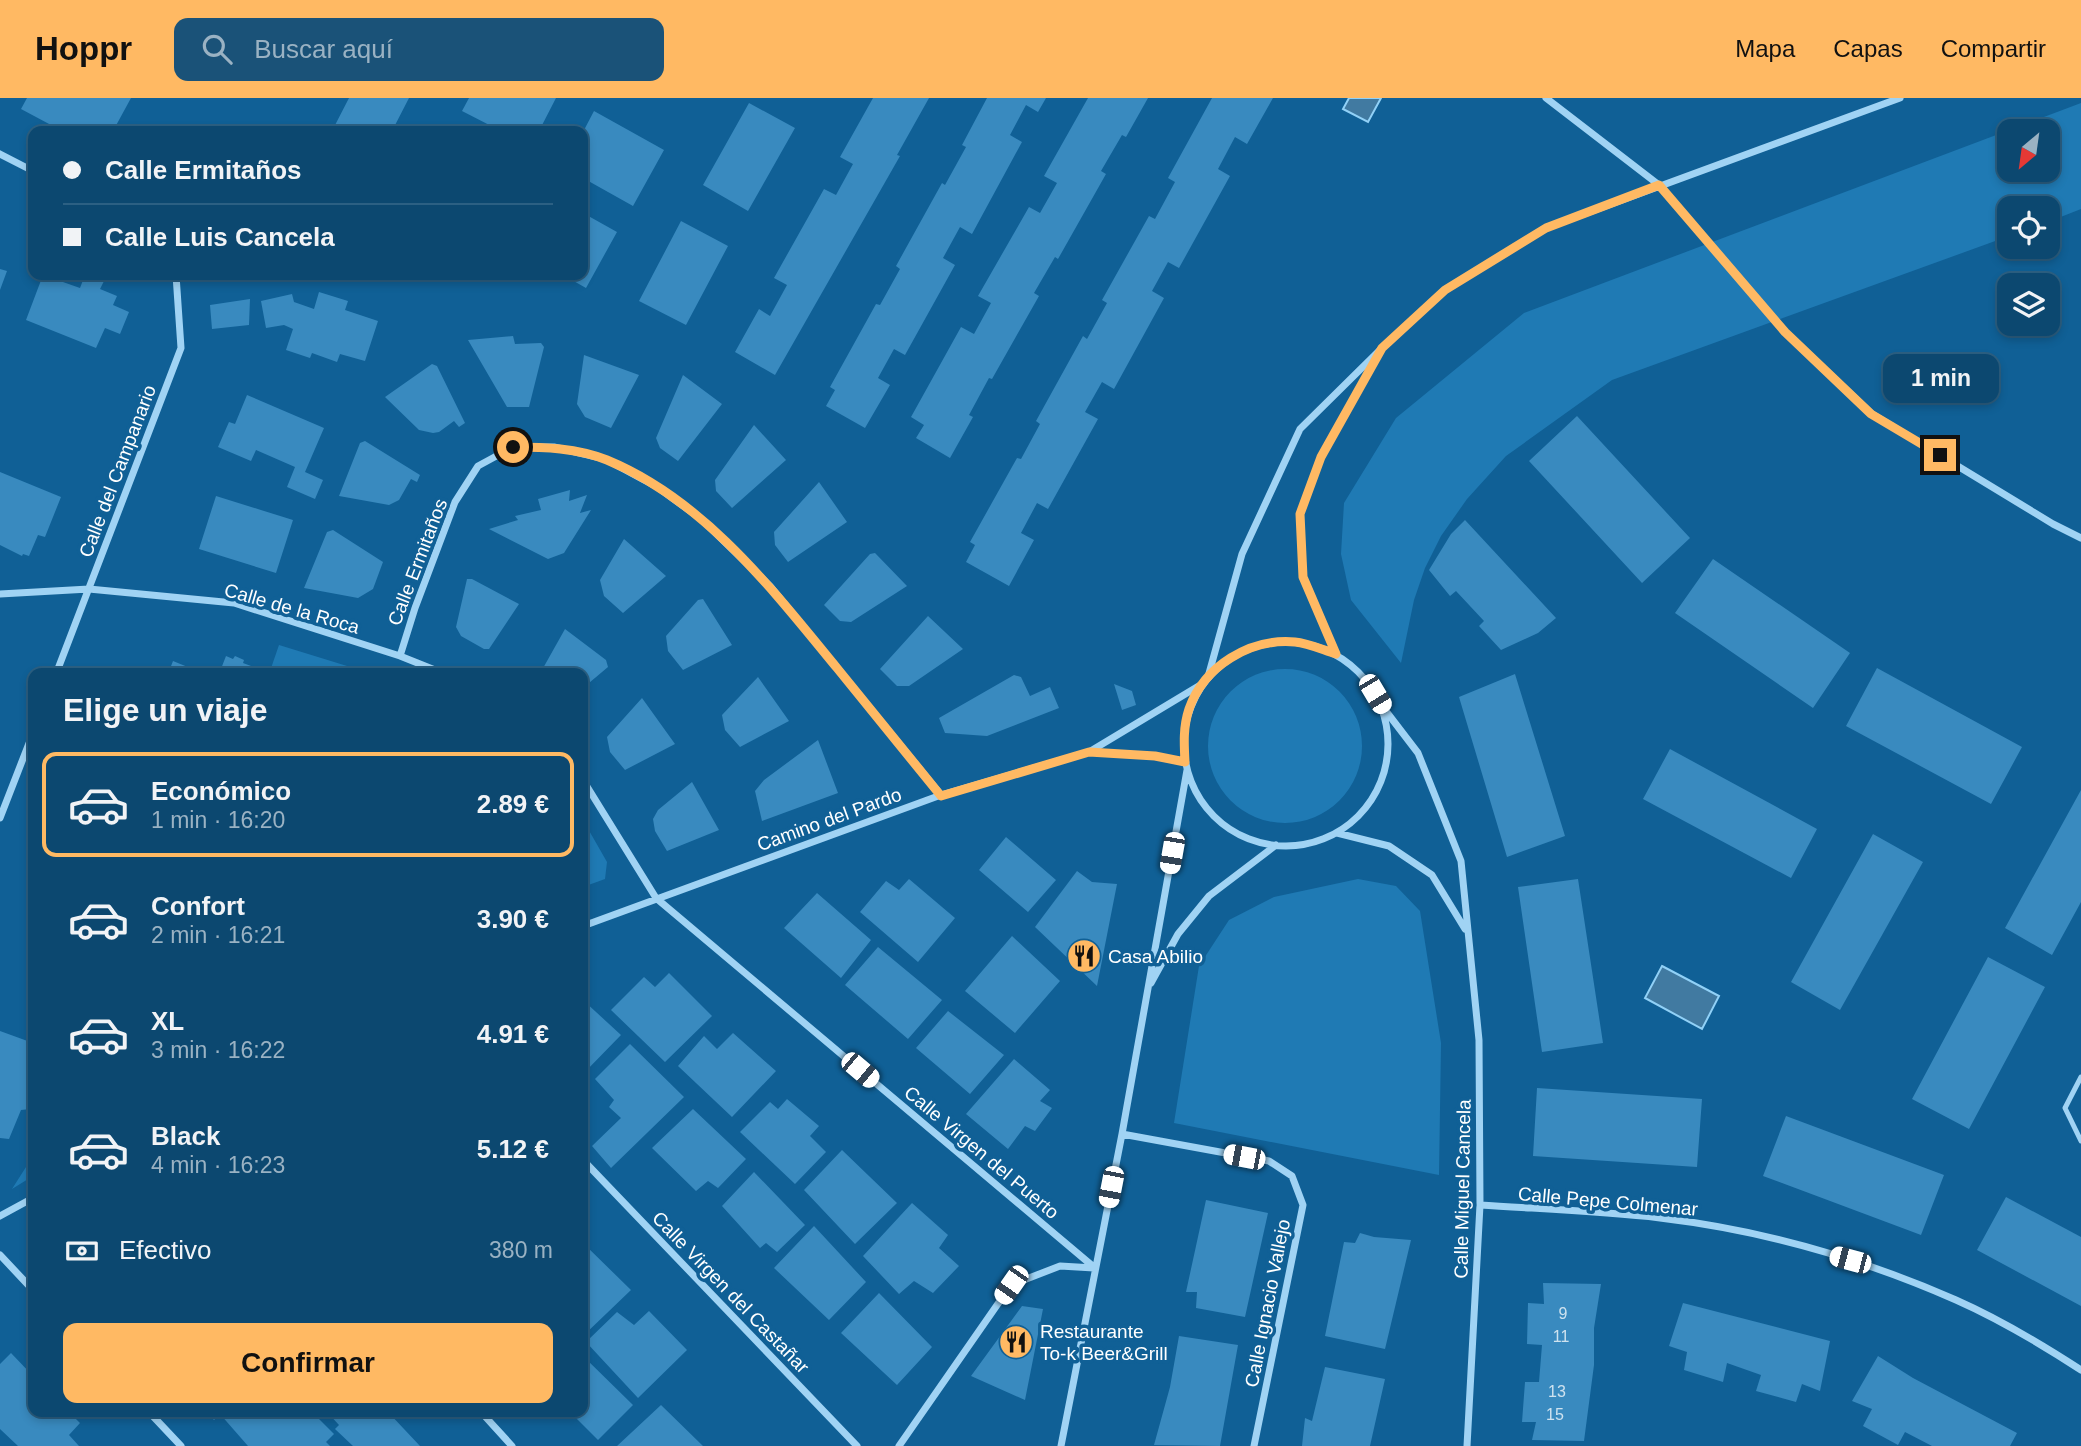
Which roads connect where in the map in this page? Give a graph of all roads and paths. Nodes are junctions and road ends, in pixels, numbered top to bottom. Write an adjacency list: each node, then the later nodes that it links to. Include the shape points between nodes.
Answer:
1 (1546, 98): 5 (street)
2 (1900, 98): 5 (street)
3 (0, 154): 4 (street)
4 (28, 168)
5 (1659, 185): 7 (street, via 1546,228 1445,290); 8 (street, via 1785,332 1871,414)
6 (176, 280): 9 (street, Calle del Campanario, via 181,348)
7 (1382, 348): 11 (street, via 1321,457 1300,514 1303,577); 15 (street, via 1300,429 1242,554)
8 (2081, 538)
9 (89, 589): 10 (street, Calle de la Roca); 12 (street, Calle de la Roca, via 234,603); 13 (street, Calle del Campanario)
10 (0, 594)
11 (1336, 654): 15 (street, via 1297,642 1270,642 1245,649); 17 (street, via 1368,682)
12 (400, 656): 14 (street, Calle de la Roca); 22 (street, Calle Ermitaños, via 455,502 478,466 513,447 554,447 605,459 657,487 701,519 770,586)
13 (58, 668)
14 (431, 668)
15 (1208, 677): 16 (street)
16 (1202, 684): 19 (street, Camino del Pardo); 20 (street, via 1186,722)
17 (1382, 706): 24 (street, via 1387,764 1378,791 1360,815); 28 (street, Calle Miguel Cancela, via 1418,753 1461,861)
18 (28, 746): 23 (street)
19 (1089, 752): 20 (street, Camino del Pardo, via 1155,756); 22 (street, Camino del Pardo)
20 (1186, 766): 25 (street, via 1196,793 1220,822 1252,840); 29 (street)
21 (588, 788): 26 (street)
22 (941, 796): 26 (street, Camino del Pardo)
23 (0, 818)
24 (1338, 833): 25 (street, via 1318,841); 28 (street, Calle Miguel Cancela, via 1389,846 1432,875)
25 (1276, 845): 29 (street, via 1209,896 1178,934)
26 (656, 898): 27 (street, Camino del Pardo); 38 (street, Calle Virgen del Puerto)
27 (588, 924)
28 (1468, 932): 35 (street, Calle Miguel Cancela, via 1479,1040)
29 (1147, 990): 31 (street)
30 (2081, 1077): 32 (lane, via 2064,1108)
31 (1122, 1134): 38 (street); 48 (street, Calle Ignacio Vallejo, via 1269,1161 1292,1176 1303,1205)
32 (2081, 1141)
33 (588, 1165): 45 (street, Calle Virgen del Castañar)
34 (28, 1201): 36 (street)
35 (1480, 1205): 40 (street, Calle Pepe Colmenar, via 1660,1218 1763,1236 1871,1266 1957,1300); 49 (street, Calle Miguel Cancela)
36 (0, 1216)
37 (0, 1255): 39 (street)
38 (1095, 1268): 46 (street, via 1060,1266 1011,1285); 47 (street)
39 (28, 1285)
40 (2081, 1370)
41 (154, 1417): 43 (street)
42 (486, 1417): 44 (street)
43 (181, 1446)
44 (512, 1446)
45 (857, 1446)
46 (899, 1446)
47 (1061, 1446)
48 (1254, 1446)
49 (1467, 1446)

